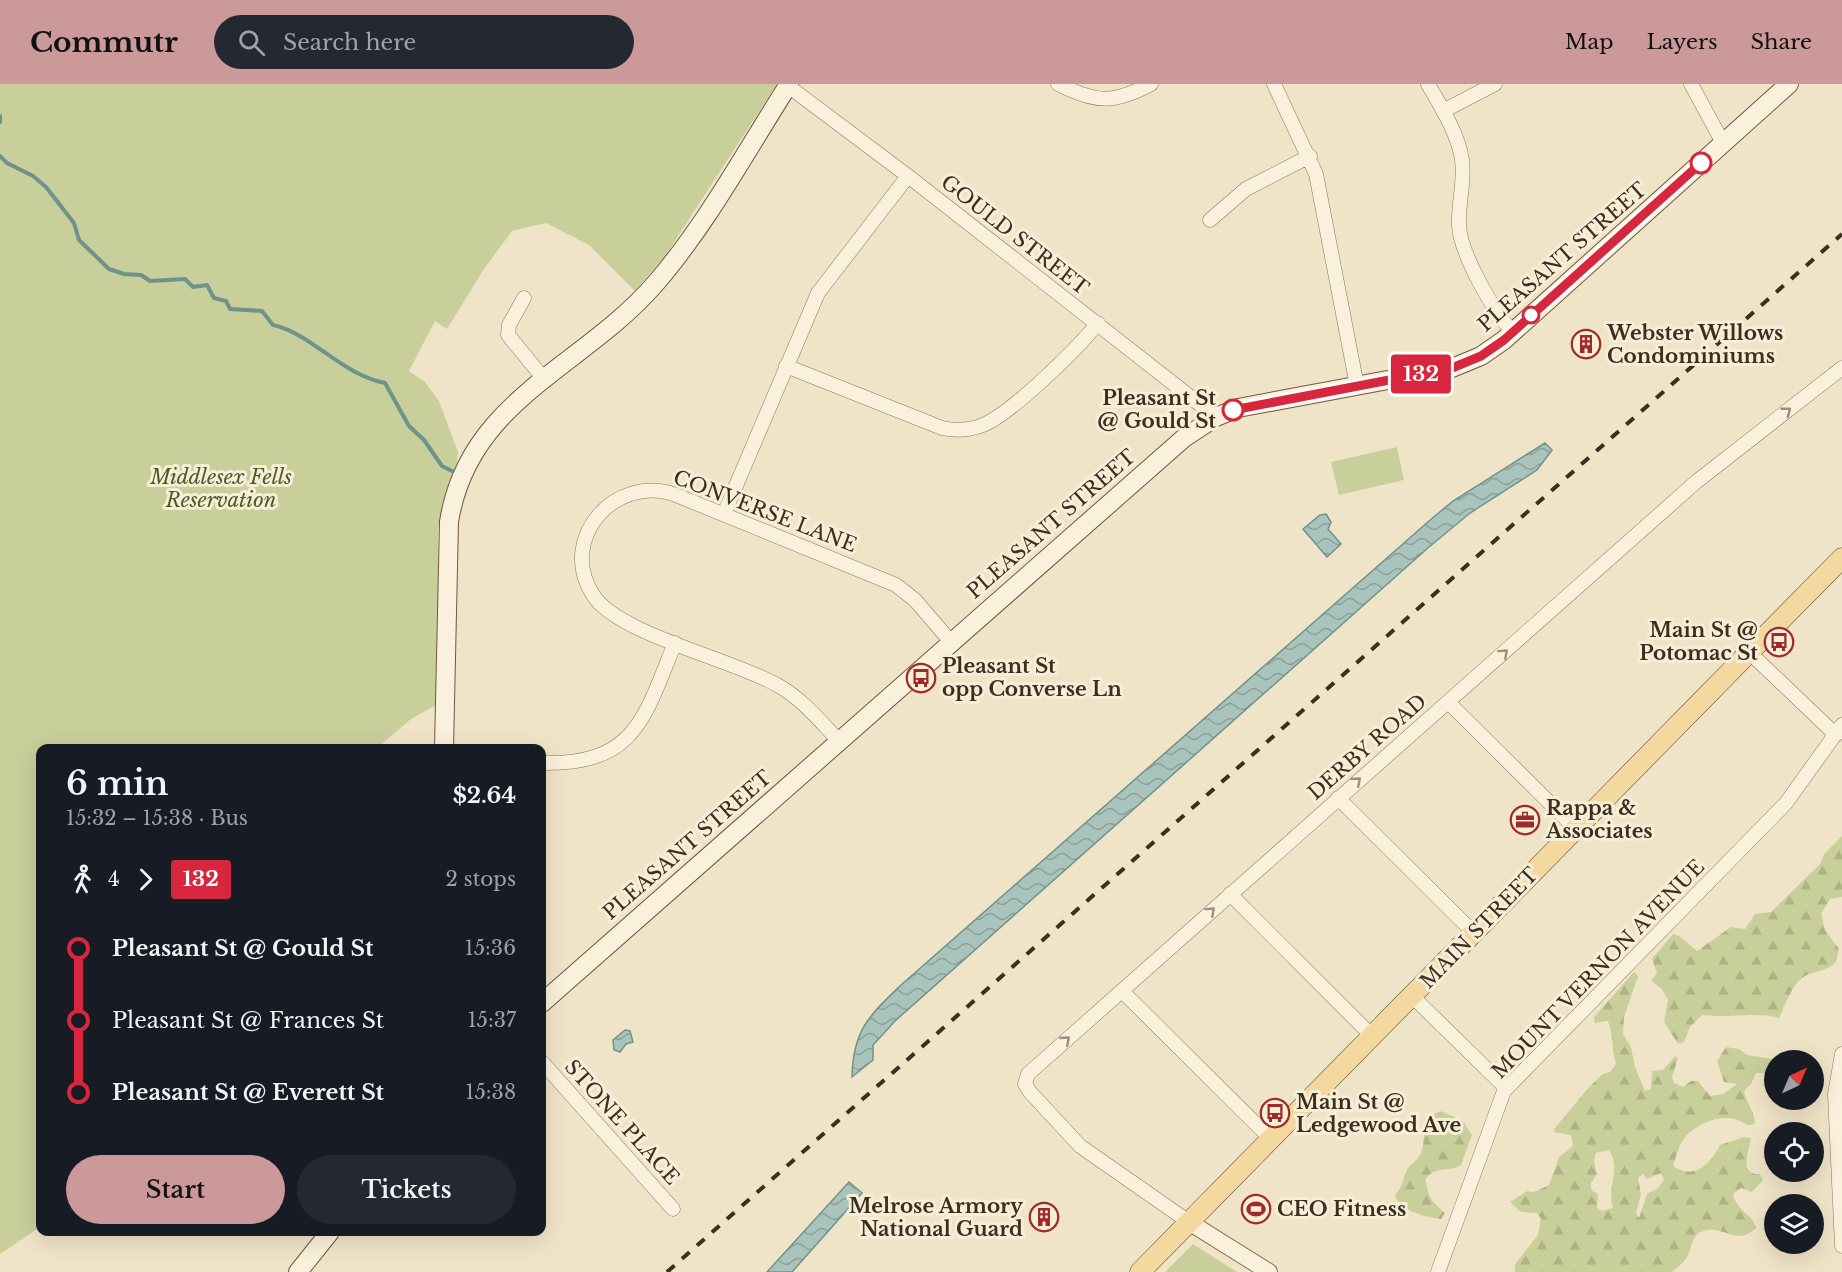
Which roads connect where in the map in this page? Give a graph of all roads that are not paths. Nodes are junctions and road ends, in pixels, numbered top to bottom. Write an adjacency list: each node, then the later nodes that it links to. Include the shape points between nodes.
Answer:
1 (1058, 84): 2 (street, via 1082,96 1104,99 1126,96)
2 (1151, 84)
3 (1274, 84): 11 (street)
4 (1428, 84): 9 (street)
5 (1495, 84): 9 (street)
6 (1691, 84): 10 (street)
7 (1789, 84): 10 (main road, PLEASANT STREET)
8 (788, 85): 12 (street, GOULD STREET); 19 (main road, via 661,277 622,317)
9 (1443, 111): 16 (street, via 1462,158 1461,240 1497,312)
10 (1723, 143): 16 (main road, PLEASANT STREET)
11 (1310, 156): 13 (street, via 1246,189); 20 (street, via 1324,203)
12 (908, 176): 15 (street, GOULD STREET); 17 (street, via 821,287)
13 (1210, 220)
14 (524, 298): 19 (street, via 509,325 508,335)
15 (1098, 323): 17 (street, via 1077,347 999,415 964,430 942,428); 21 (street, GOULD STREET)
16 (1513, 332): 20 (main road, PLEASANT STREET, via 1489,351 1463,364)
17 (786, 366): 22 (street)
18 (1842, 368): 27 (street, DERBY ROAD, one-way to 18, via 1696,482)
19 (544, 379): 30 (main road, via 485,434 465,465 455,493 447,560)
20 (1357, 386): 21 (main road, PLEASANT STREET, via 1260,403)
21 (1216, 417): 24 (main road, PLEASANT STREET, via 1172,448)
22 (724, 514): 24 (street, CONVERSE LANE, via 896,585 915,600); 25 (street, CONVERSE LANE, via 669,492 641,490 608,505 587,533 583,568 596,601 618,619)
23 (1842, 558): 26 (main road, MAIN STREET)
24 (951, 642): 29 (main road, PLEASANT STREET)
25 (675, 643): 29 (street, CONVERSE LANE, via 778,685 802,702); 31 (street, via 646,713 629,736 614,749 587,760)
26 (1750, 653): 28 (street); 33 (main road, MAIN STREET)
27 (1448, 702): 32 (street, DERBY ROAD, one-way to 27); 33 (street)
28 (1839, 730): 42 (street, MOUNT VERNON AVENUE, via 1786,803)
29 (838, 741): 38 (main road, PLEASANT STREET)
30 (444, 744)
31 (546, 763)
32 (1338, 798): 34 (street, DERBY ROAD); 35 (street)
33 (1576, 830): 35 (main road, MAIN STREET)
34 (1230, 894): 36 (street, DERBY ROAD, one-way to 34); 39 (street)
35 (1474, 933): 37 (main road, MAIN STREET)
36 (1122, 991): 43 (street); 45 (street, DERBY ROAD, one-way to 36, via 1080,1146 1036,1100 1025,1081 1029,1072)
37 (1412, 996): 39 (main road, MAIN STREET); 42 (street)
38 (546, 999)
39 (1372, 1036): 43 (main road, MAIN STREET)
40 (1842, 1054): 47 (street, via 1835,1094)
41 (546, 1066): 44 (street, STONE PLACE)
42 (1506, 1088): 51 (street, MOUNT VERNON AVENUE, via 1497,1103)
43 (1271, 1139): 45 (main road, MAIN STREET)
44 (674, 1209)
45 (1189, 1222): 49 (main road, MAIN STREET); 50 (street)
46 (327, 1236): 48 (main road)
47 (1842, 1246)
48 (298, 1272)
49 (1140, 1272)
50 (1269, 1272)
51 (1438, 1272)

